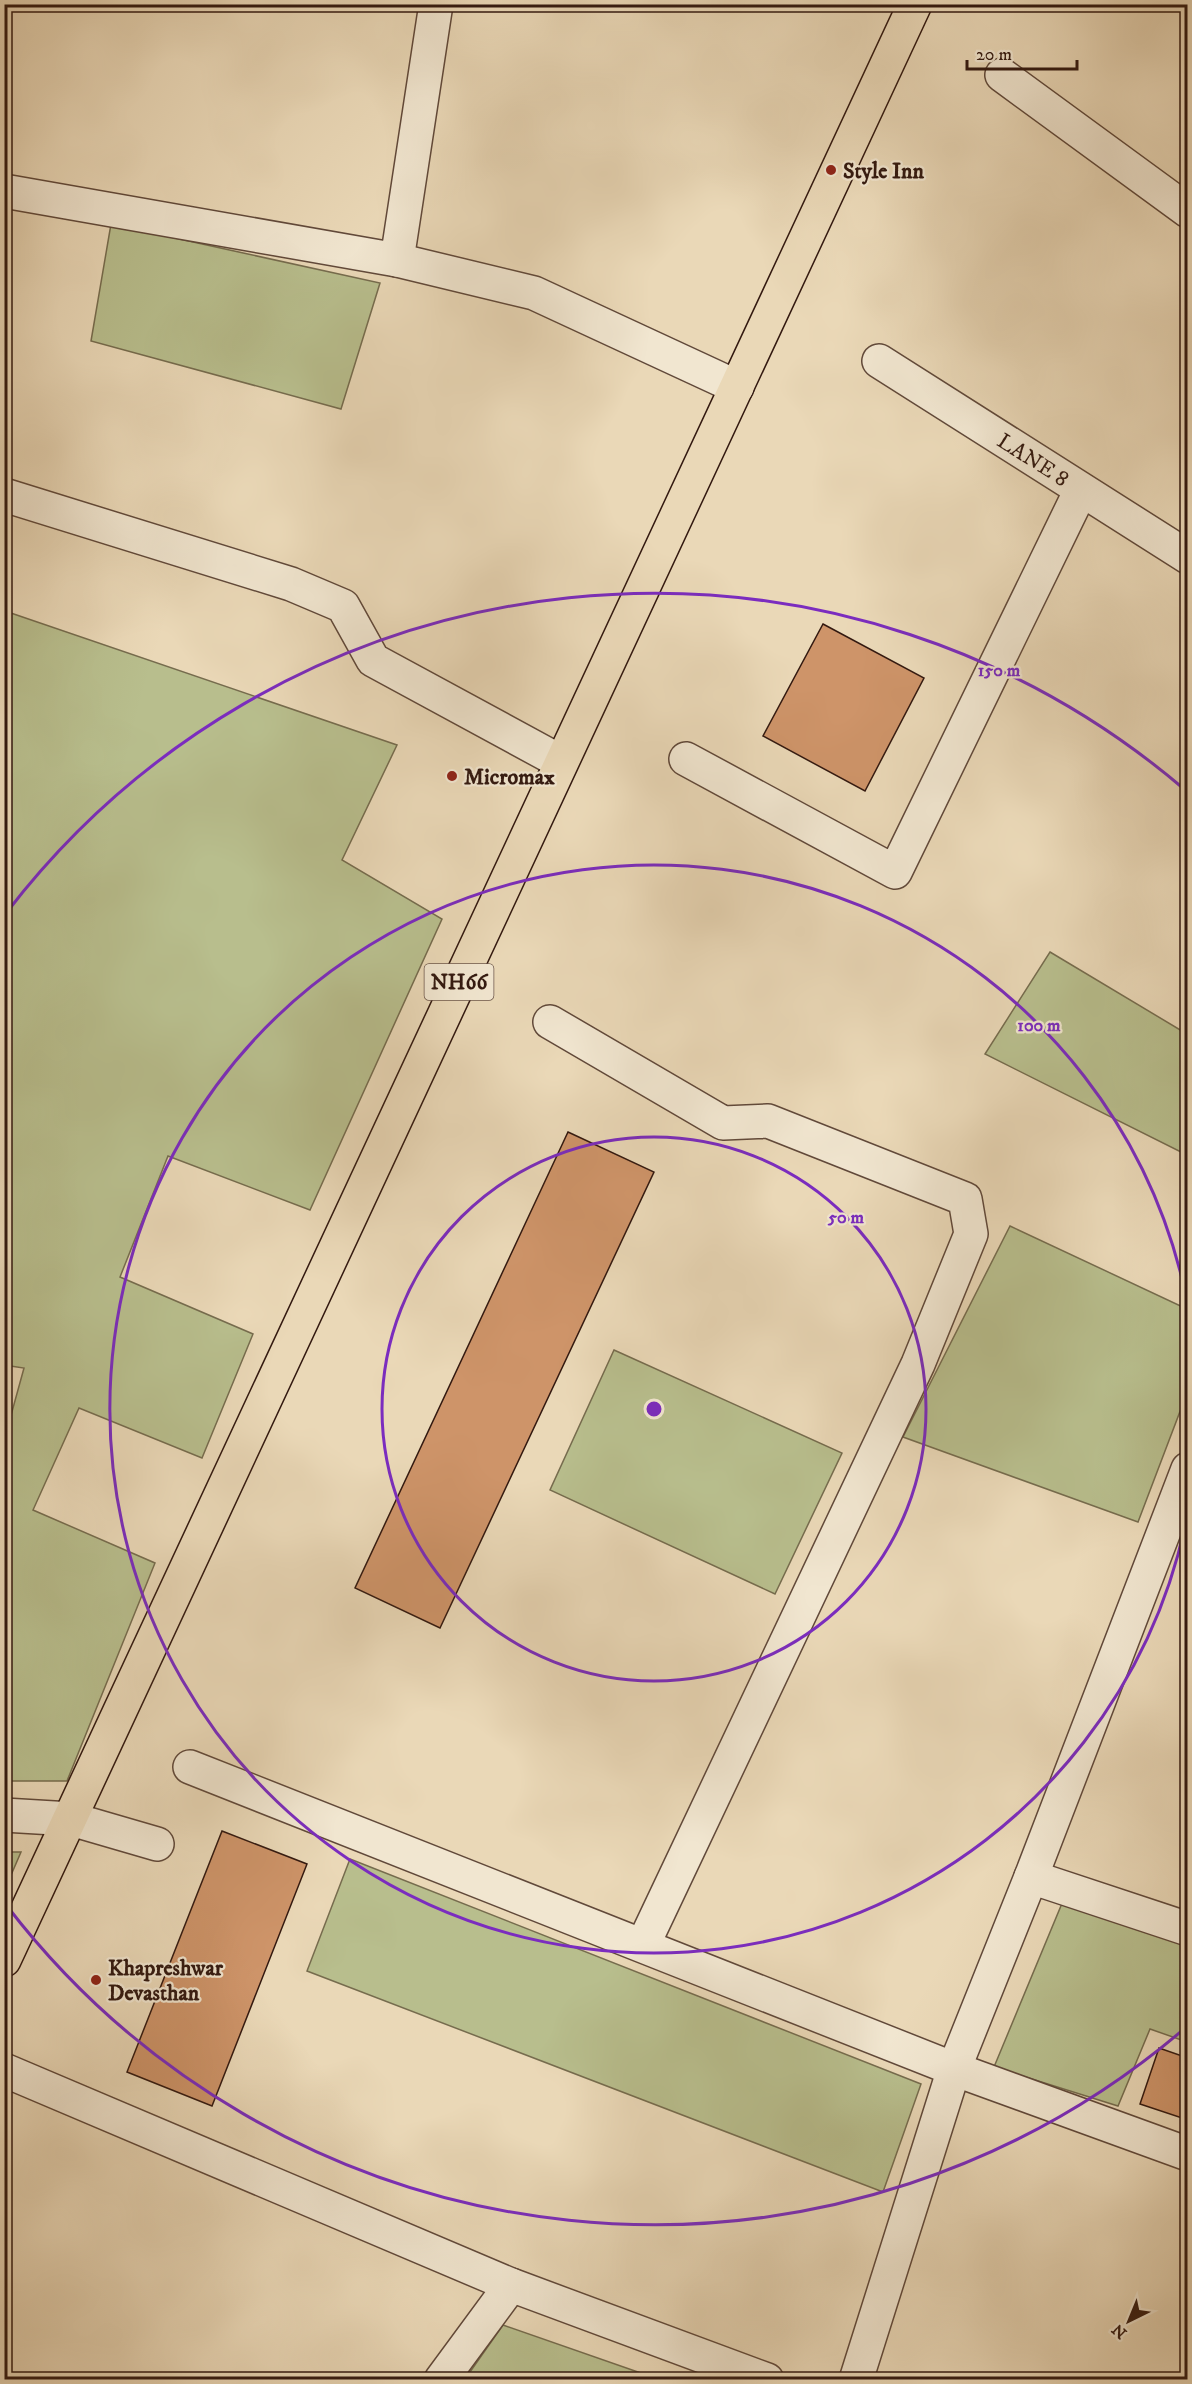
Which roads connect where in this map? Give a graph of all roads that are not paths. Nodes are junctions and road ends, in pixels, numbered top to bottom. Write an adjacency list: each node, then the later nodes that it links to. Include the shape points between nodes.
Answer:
1 (436, 4): 6 (street)
2 (915, 4): 8 (highway, NH66)
3 (1002, 75): 5 (street)
4 (4, 191): 6 (street)
5 (1188, 212)
6 (398, 260): 8 (street, via 534,293)
7 (879, 361): 9 (street, LANE 8)
8 (737, 387): 13 (highway, NH66)
9 (1081, 490): 11 (street, LANE 8); 12 (street, via 896,872)
10 (4, 495): 13 (street, via 291,584 343,606 373,660)
11 (1188, 557)
12 (686, 759)
13 (561, 762): 18 (highway, NH66)
14 (550, 1022): 22 (street, via 723,1123 768,1121 965,1199 971,1234 918,1364)
15 (1188, 1469): 20 (street)
16 (190, 1767): 22 (street)
17 (4, 1815): 18 (street)
18 (71, 1819): 19 (street); 23 (highway, NH66)
19 (157, 1844)
20 (1031, 1877): 21 (street); 24 (street)
21 (1188, 1929)
22 (644, 1945): 24 (street)
23 (4, 1960)
24 (954, 2069): 26 (street); 30 (street)
25 (4, 2070): 27 (street)
26 (1188, 2154)
27 (511, 2285): 28 (street); 29 (street)
28 (441, 2379)
29 (767, 2379)
30 (856, 2379)

